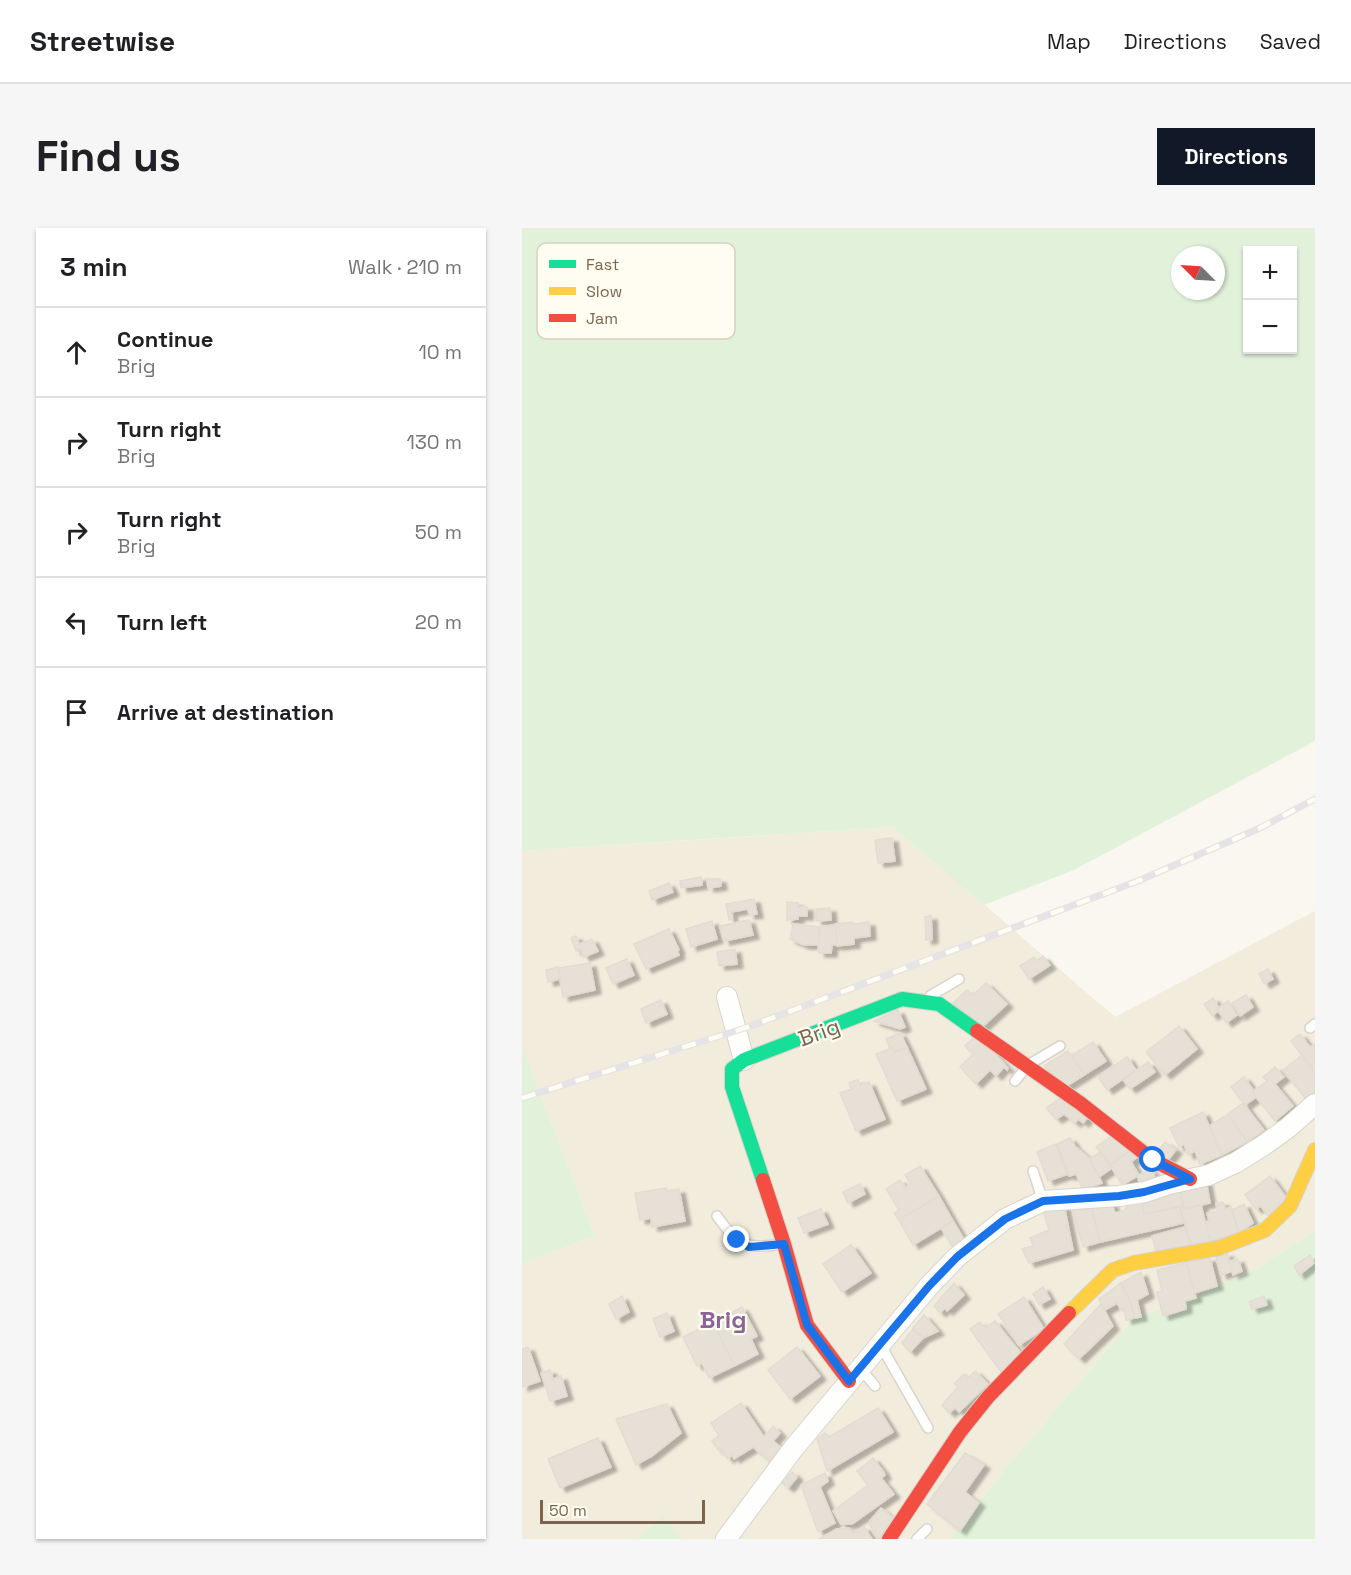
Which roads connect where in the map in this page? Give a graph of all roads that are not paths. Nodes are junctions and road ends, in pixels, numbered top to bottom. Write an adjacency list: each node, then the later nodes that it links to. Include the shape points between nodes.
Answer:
1 (959, 979): 3 (lane)
2 (727, 997): 5 (street)
3 (922, 1002): 5 (street, Brig, via 903,999); 6 (street, Brig, via 939,1004)
4 (1060, 1046): 6 (lane)
5 (744, 1060): 14 (street, via 732,1069 732,1087)
6 (1028, 1065): 7 (lane); 11 (street, Brig, via 1153,1160)
7 (1016, 1081)
8 (1315, 1104): 11 (street, via 1237,1162)
9 (1315, 1150): 19 (street, via 1290,1206 1265,1230 1219,1248 1113,1270 1012,1371)
10 (1033, 1171): 12 (lane)
11 (1190, 1179): 12 (street, via 1119,1196)
12 (1043, 1201): 15 (street, via 1005,1219 957,1257)
13 (717, 1216): 14 (lane, via 737,1240 749,1247)
14 (784, 1244): 16 (street, via 807,1325)
15 (880, 1344): 16 (street); 18 (lane)
16 (854, 1374): 17 (lane); 22 (street)
17 (875, 1386)
18 (928, 1428)
19 (960, 1432): 20 (lane); 23 (street)
20 (933, 1454)
21 (927, 1529): 24 (lane)
22 (726, 1539)
23 (889, 1539)
24 (917, 1539)

